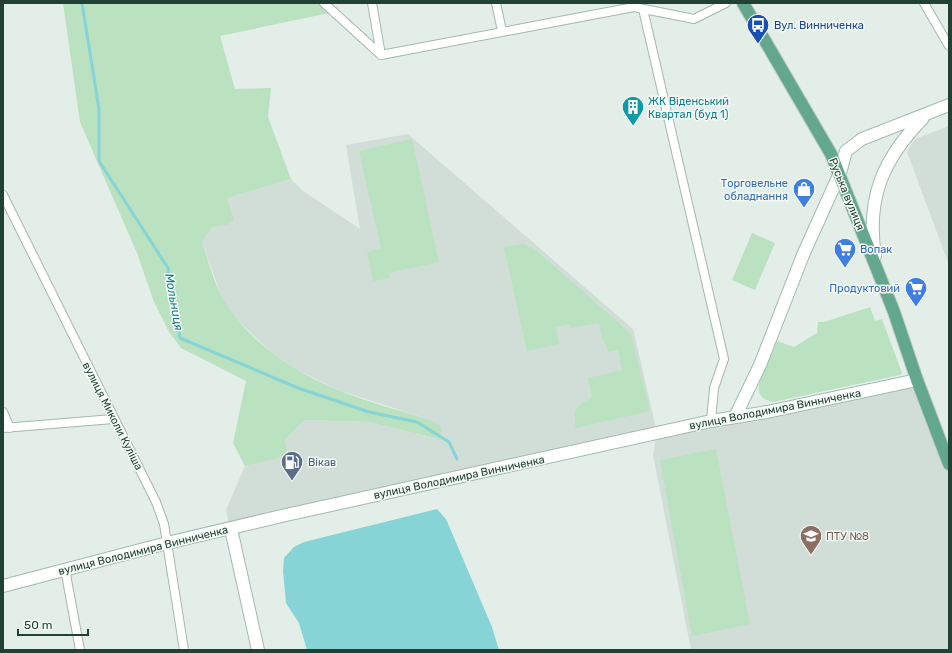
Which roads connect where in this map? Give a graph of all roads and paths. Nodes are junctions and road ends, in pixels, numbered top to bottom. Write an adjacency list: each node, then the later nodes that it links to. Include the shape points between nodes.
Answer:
1 (324, 3): 10 (street)
2 (372, 3): 10 (street)
3 (496, 3): 8 (street)
4 (726, 3): 7 (street, via 694,19)
5 (743, 3): 13 (main road, Руська вулиця)
6 (924, 3): 9 (street)
7 (643, 9): 8 (street, via 634,7); 20 (street, via 724,359 714,388)
8 (502, 31): 10 (street)
9 (949, 46)
10 (381, 55)
11 (949, 105): 12 (main road)
12 (926, 114): 13 (main road, via 862,139 846,151); 15 (main road, via 906,136 883,171 873,217 872,237)
13 (840, 173): 15 (main road, Руська вулиця); 18 (main road, via 800,262 760,365)
14 (3, 195): 19 (street, вулиця Миколи Куліша)
15 (876, 265): 16 (main road, Руська вулиця)
16 (917, 380): 18 (main road, вулиця Володимира Винниченка); 22 (main road, Руська вулиця)
17 (3, 412): 21 (street)
18 (735, 417): 20 (main road, вулиця Володимира Винниченка)
19 (113, 419): 21 (street); 24 (street, вулиця Миколи Куліша, via 156,502 164,524)
20 (711, 421): 23 (main road, вулиця Володимира Винниченка)
21 (6, 428)
22 (949, 464)
23 (231, 529): 24 (main road, вулиця Володимира Винниченка); 29 (main road)
24 (167, 543): 25 (main road, вулиця Володимира Винниченка); 28 (street, вулиця Миколи Куліша)
25 (65, 569): 26 (main road, вулиця Володимира Винниченка); 27 (street)
26 (3, 586)
27 (80, 650)
28 (184, 650)
29 (258, 650)

